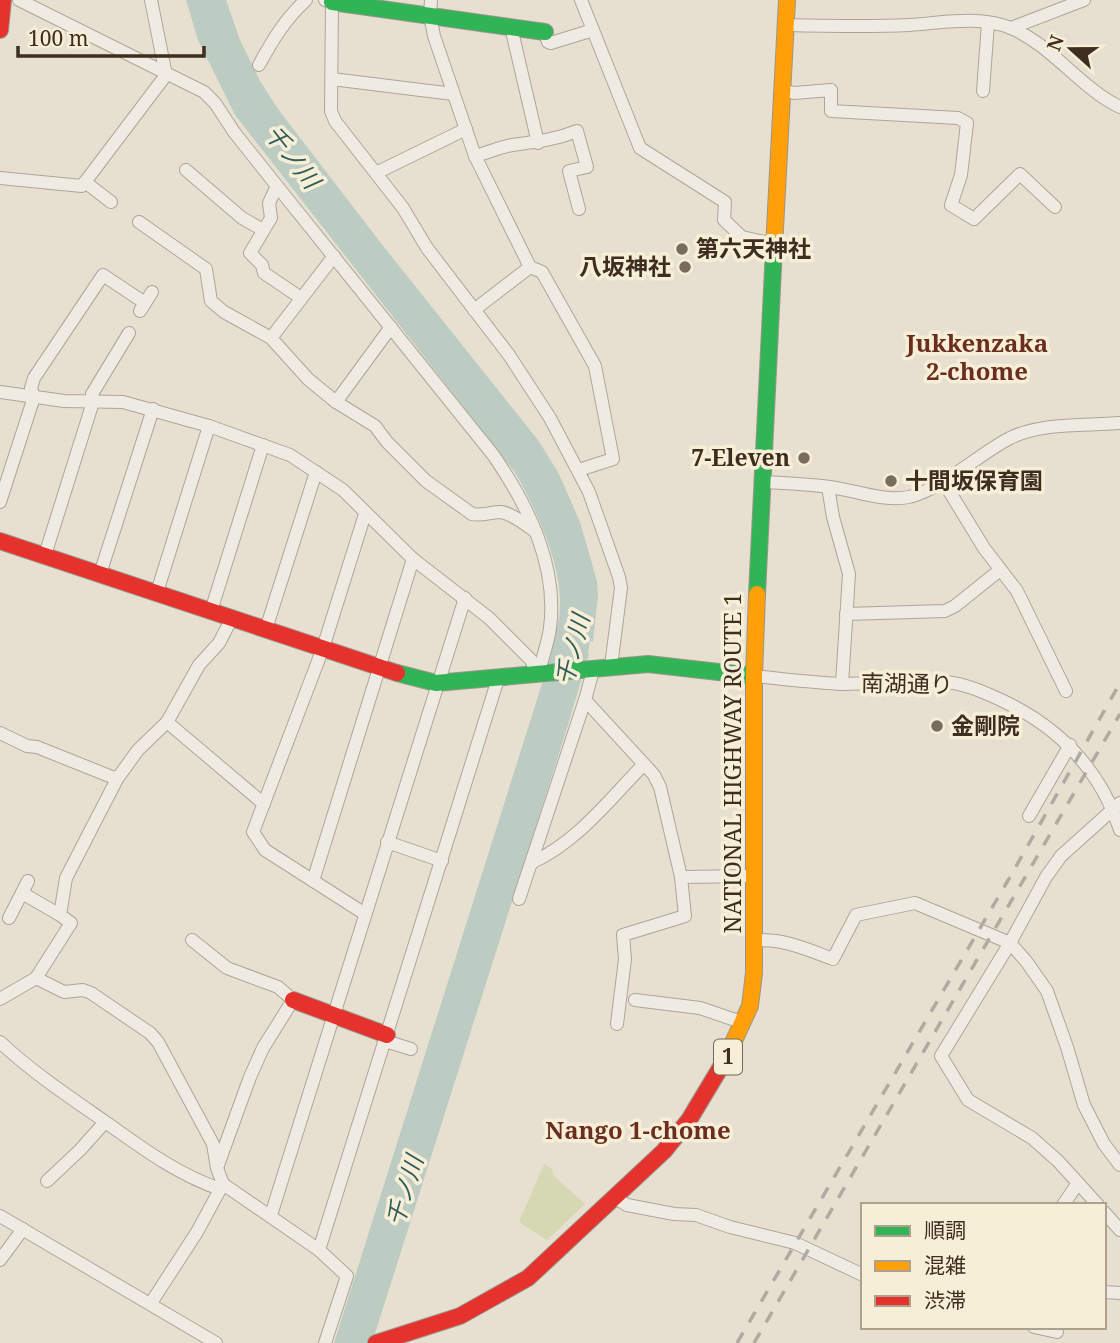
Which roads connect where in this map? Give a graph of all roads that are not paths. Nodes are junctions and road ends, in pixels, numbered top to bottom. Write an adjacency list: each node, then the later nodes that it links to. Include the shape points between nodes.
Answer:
1 (3, 0): 14 (main road)
2 (19, 0): 18 (street)
3 (151, 0): 18 (street)
4 (306, 0): 17 (street, via 291,14)
5 (581, 0): 15 (street)
6 (786, 0): 11 (main road, NATIONAL HIGHWAY ROUTE 1 / 1)
7 (1084, 0): 13 (street)
8 (329, 1): 9 (main road); 19 (street)
9 (430, 7): 12 (main road); 22 (street, via 434,36)
10 (988, 23): 11 (street); 13 (street); 21 (street)
11 (785, 25): 20 (main road, NATIONAL HIGHWAY ROUTE 1 / 1)
12 (511, 27): 16 (main road); 25 (street)
13 (1011, 28): 23 (street)
14 (0, 30)
15 (593, 30): 16 (street, via 551,43); 37 (street, via 640,148 725,202 724,220 742,237)
16 (545, 32)
17 (259, 65)
18 (166, 75): 30 (street); 31 (street, via 204,92 215,103)
19 (332, 79): 22 (street); 28 (street, via 335,121)
20 (781, 90): 33 (street, via 831,90 831,111 958,118 967,123 961,175 951,205 974,219 1020,174); 37 (main road, NATIONAL HIGHWAY ROUTE 1 / 1)
21 (984, 91)
22 (453, 94): 24 (street)
23 (1120, 107)
24 (466, 129): 26 (street); 28 (street)
25 (538, 143): 26 (street); 34 (street, via 577,131 587,167 569,172)
26 (475, 156): 39 (street)
27 (186, 170): 36 (street)
28 (376, 173): 42 (street)
29 (0, 178): 30 (street, via 82,186)
30 (85, 182): 32 (street)
31 (277, 186): 36 (street, via 269,202 271,218); 38 (street)
32 (111, 202)
33 (1055, 208)
34 (579, 209)
35 (139, 222): 45 (street, via 206,268 211,301 223,312)
36 (263, 230): 40 (street, via 250,253 264,273)
37 (774, 244): 57 (main road, NATIONAL HIGHWAY ROUTE 1 / 1)
38 (334, 256): 40 (street); 43 (street)
39 (530, 267): 42 (street); 54 (street, via 542,272 594,366 613,459)
40 (302, 298): 45 (street)
41 (146, 302): 47 (street, via 103,275 33,378)
42 (474, 310): 54 (street, via 509,355)
43 (391, 327): 49 (street); 61 (street, via 494,456)
44 (129, 333): 48 (street, via 92,394)
45 (271, 338): 49 (street, via 297,370)
46 (0, 392): 47 (street)
47 (34, 397): 48 (street); 59 (street)
48 (93, 402): 50 (street); 63 (street)
49 (336, 402): 61 (street, via 375,426 426,481 472,514 508,514)
50 (153, 409): 52 (street); 66 (street)
51 (1120, 423): 56 (street, via 1027,432)
52 (209, 426): 53 (street); 67 (street)
53 (263, 445): 55 (street); 69 (street)
54 (579, 470): 74 (street, via 621,588)
55 (316, 472): 60 (street, via 343,490); 72 (street)
56 (943, 481): 58 (street, via 900,498); 65 (street)
57 (761, 482): 58 (street); 78 (main road, NATIONAL HIGHWAY ROUTE 1 / 1)
58 (828, 486): 70 (street, via 849,574)
59 (0, 502)
60 (365, 514): 64 (street); 73 (street)
61 (536, 532): 77 (street, via 551,592 550,628)
62 (0, 541): 63 (main road)
63 (45, 555): 66 (main road)
64 (413, 559): 68 (street); 76 (street)
65 (1000, 570): 70 (street, via 945,611); 82 (street, via 1017,591)
66 (100, 574): 67 (main road)
67 (157, 592): 69 (main road)
68 (465, 598): 77 (street, via 531,660); 80 (street)
69 (211, 611): 71 (main road)
70 (846, 614): 81 (street)
71 (232, 618): 72 (main road); 84 (street)
72 (266, 629): 73 (main road)
73 (323, 648): 76 (main road); 89 (street)
74 (611, 666): 75 (main road); 78 (main road, via 648,664)
75 (594, 667): 77 (main road); 83 (street)
76 (380, 668): 80 (main road); 98 (street)
77 (538, 675): 79 (main road)
78 (754, 676): 81 (street, 南湖通り); 96 (main road, NATIONAL HIGHWAY ROUTE 1 / 1)
79 (498, 679): 80 (main road); 94 (street)
80 (436, 683): 93 (street)
81 (842, 684): 86 (street, 南湖通り, via 961,684 1037,718)
82 (1066, 691)
83 (584, 700): 87 (street); 95 (street)
84 (167, 722): 88 (street); 89 (street)
85 (0, 733): 88 (street)
86 (1070, 745): 90 (street, 南湖通り); 91 (street)
87 (644, 764): 95 (street, via 592,818); 97 (street, via 660,787)
88 (117, 779): 101 (street, via 66,878)
89 (264, 804): 98 (street, via 253,832 265,850)
90 (1117, 806): 92 (street, 南湖通り); 105 (street, via 1061,856)
91 (1029, 816)
92 (1120, 830)
93 (387, 842): 94 (street); 100 (street)
94 (442, 861): 113 (street)
95 (533, 862): 99 (street)
96 (756, 876): 97 (street); 104 (main road, NATIONAL HIGHWAY ROUTE 1 / 1)
97 (681, 877): 112 (street, via 685,916 623,935 625,959)
98 (313, 881): 100 (street)
99 (519, 899)
100 (365, 914): 110 (street)
101 (60, 915): 102 (street, via 25,887); 106 (street, via 71,923)
102 (9, 918)
103 (192, 940): 108 (street, via 227,968 278,987)
104 (754, 941): 105 (street, via 791,944 833,959 856,915 915,903); 111 (main road, NATIONAL HIGHWAY ROUTE 1 / 1, via 751,995)
105 (1010, 943): 117 (street, via 1046,991 1084,1105); 120 (street, via 941,1056 968,1100 1032,1138)
106 (36, 978): 107 (street); 118 (street, via 64,992 91,993 150,1033 213,1144)
107 (0, 999)
108 (293, 1000): 110 (main road); 118 (street, via 263,1048)
109 (635, 1000): 111 (street, via 700,1008)
110 (333, 1015): 113 (main road); 126 (street)
111 (744, 1023): 122 (main road, NATIONAL HIGHWAY ROUTE 1 / 1, via 690,1120)
112 (617, 1024)
113 (386, 1038): 115 (street); 130 (street)
114 (0, 1042): 116 (street, via 45,1081)
115 (411, 1049)
116 (105, 1122): 119 (street); 121 (street, via 192,1180)
117 (1120, 1165)
118 (217, 1168): 121 (street)
119 (47, 1181)
120 (1078, 1183): 123 (street); 124 (street)
121 (221, 1186): 126 (street); 133 (street)
122 (615, 1198): 132 (street, via 627,1205 696,1215 795,1243); 134 (main road, NATIONAL HIGHWAY ROUTE 1 / 1, via 528,1278)
123 (1064, 1203)
124 (1096, 1203)
125 (1106, 1214): 129 (street)
126 (271, 1215): 130 (street)
127 (0, 1216): 128 (street)
128 (23, 1229): 131 (street); 133 (street)
129 (1120, 1230)
130 (319, 1250): 136 (street, via 347,1276)
131 (0, 1260)
132 (861, 1274)
133 (151, 1303): 135 (street)
134 (460, 1316): 137 (main road, NATIONAL HIGHWAY ROUTE 1 / 1); 138 (main road)
135 (216, 1343)
136 (325, 1343)
137 (376, 1343)
138 (415, 1343)

